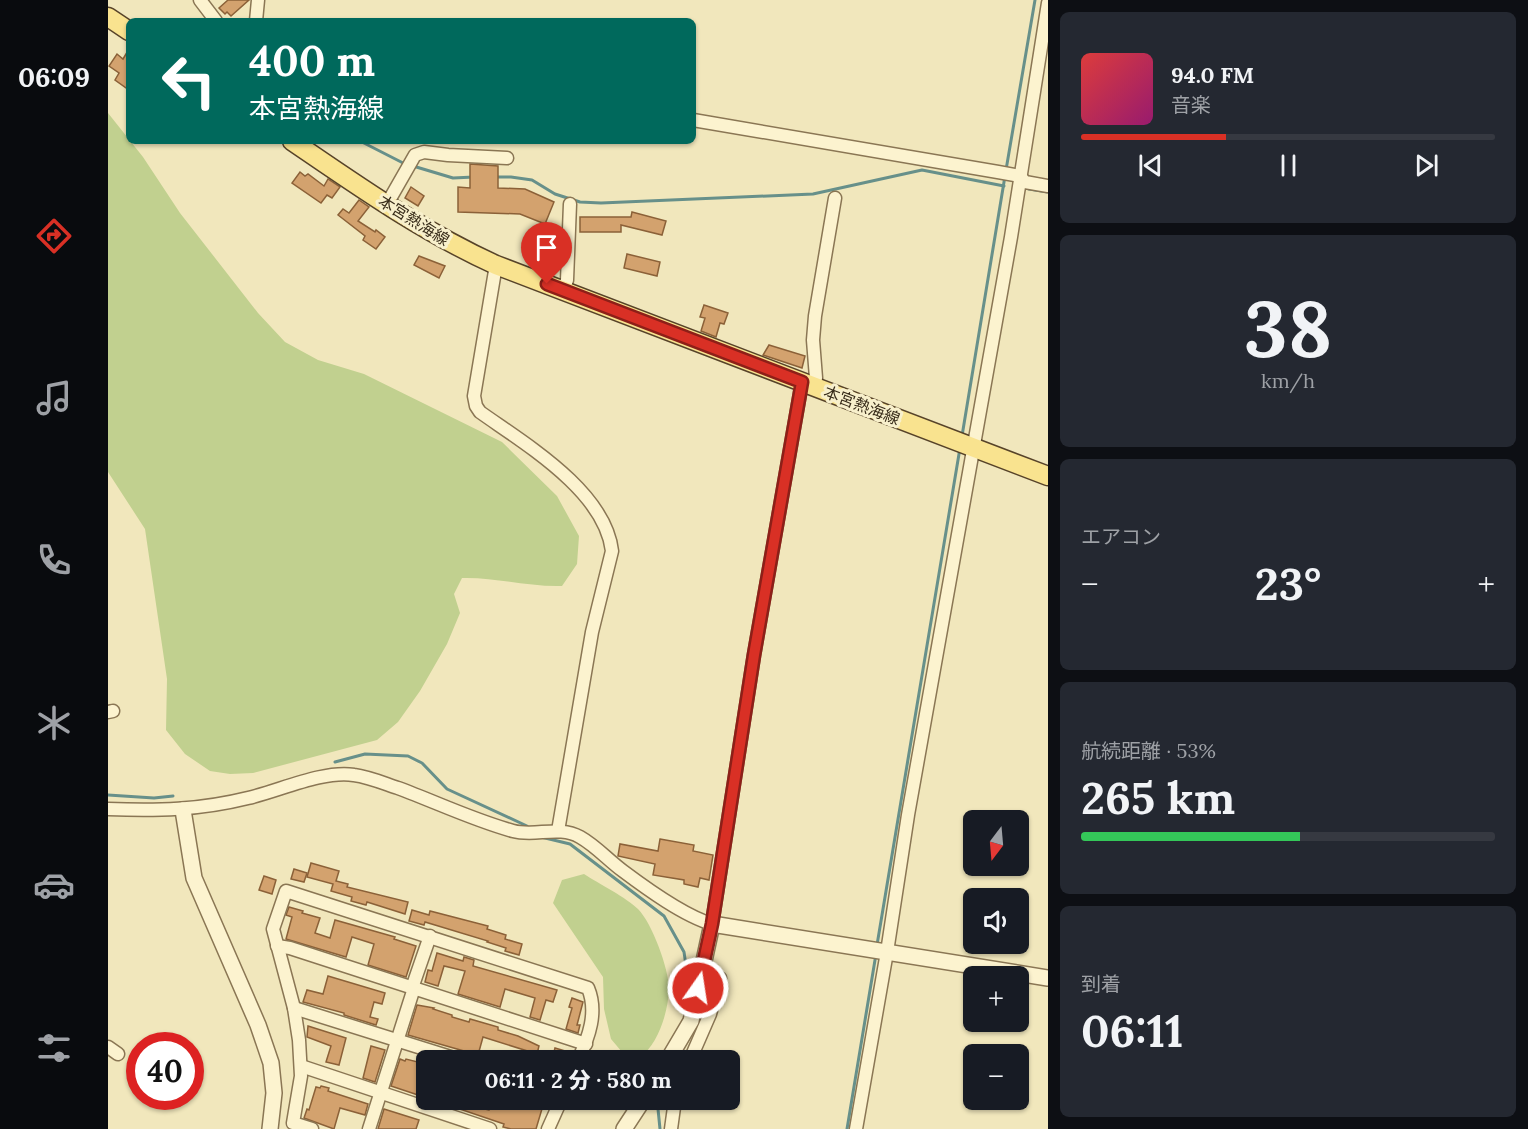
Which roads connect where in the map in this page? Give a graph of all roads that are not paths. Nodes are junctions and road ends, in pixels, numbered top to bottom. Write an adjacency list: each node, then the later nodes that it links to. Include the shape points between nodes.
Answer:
1 (200, 0): 5 (street)
2 (258, 0): 6 (street)
3 (1048, 3): 11 (street)
4 (108, 17): 7 (main road)
5 (214, 18)
6 (256, 18)
7 (126, 29)
8 (696, 121): 11 (street)
9 (315, 148): 14 (main road, 本宮熱海線)
10 (507, 158): 14 (street, via 424,152 415,155)
11 (1020, 177): 12 (street, via 1025,182); 19 (street)
12 (1048, 186)
13 (835, 198): 18 (street, via 815,316 816,378)
14 (387, 204): 16 (main road, 本宮熱海線, via 452,244)
15 (570, 204): 17 (street)
16 (496, 265): 17 (main road, 本宮熱海線); 23 (street, via 474,396 476,406 576,485 601,517 611,539 610,566 592,632)
17 (564, 291): 18 (main road, 本宮熱海線)
18 (808, 384): 19 (main road, 本宮熱海線); 24 (street, via 754,655)
19 (973, 447): 20 (main road, 本宮熱海線); 27 (street)
20 (1048, 476)
21 (108, 808): 22 (street)
22 (183, 810): 23 (street, via 342,774 373,779 516,832); 43 (street, via 194,878 271,1063 274,1092)
23 (558, 831): 24 (street, via 578,836 668,901)
24 (712, 924): 27 (street); 28 (street)
25 (429, 936): 26 (street, via 286,891 273,929); 30 (street); 33 (street, via 588,988 592,1017)
26 (277, 946): 30 (street); 31 (street)
27 (887, 952): 29 (street); 50 (street)
28 (702, 971): 36 (street, via 691,1021); 37 (street, via 720,978)
29 (1048, 978)
30 (413, 988): 32 (street); 33 (street)
31 (294, 1008): 32 (street); 38 (street)
32 (397, 1041): 34 (street); 39 (street)
33 (586, 1044): 35 (street)
34 (426, 1050)
35 (583, 1050)
36 (674, 1050)
37 (694, 1050)
38 (301, 1066): 39 (street); 44 (street, via 293,1123)
39 (381, 1093): 45 (street); 46 (street)
40 (557, 1110): 47 (street)
41 (636, 1110): 48 (street)
42 (674, 1110): 49 (street)
43 (270, 1129)
44 (312, 1129)
45 (369, 1129)
46 (490, 1129)
47 (548, 1129)
48 (624, 1129)
49 (671, 1129)
50 (856, 1129)

